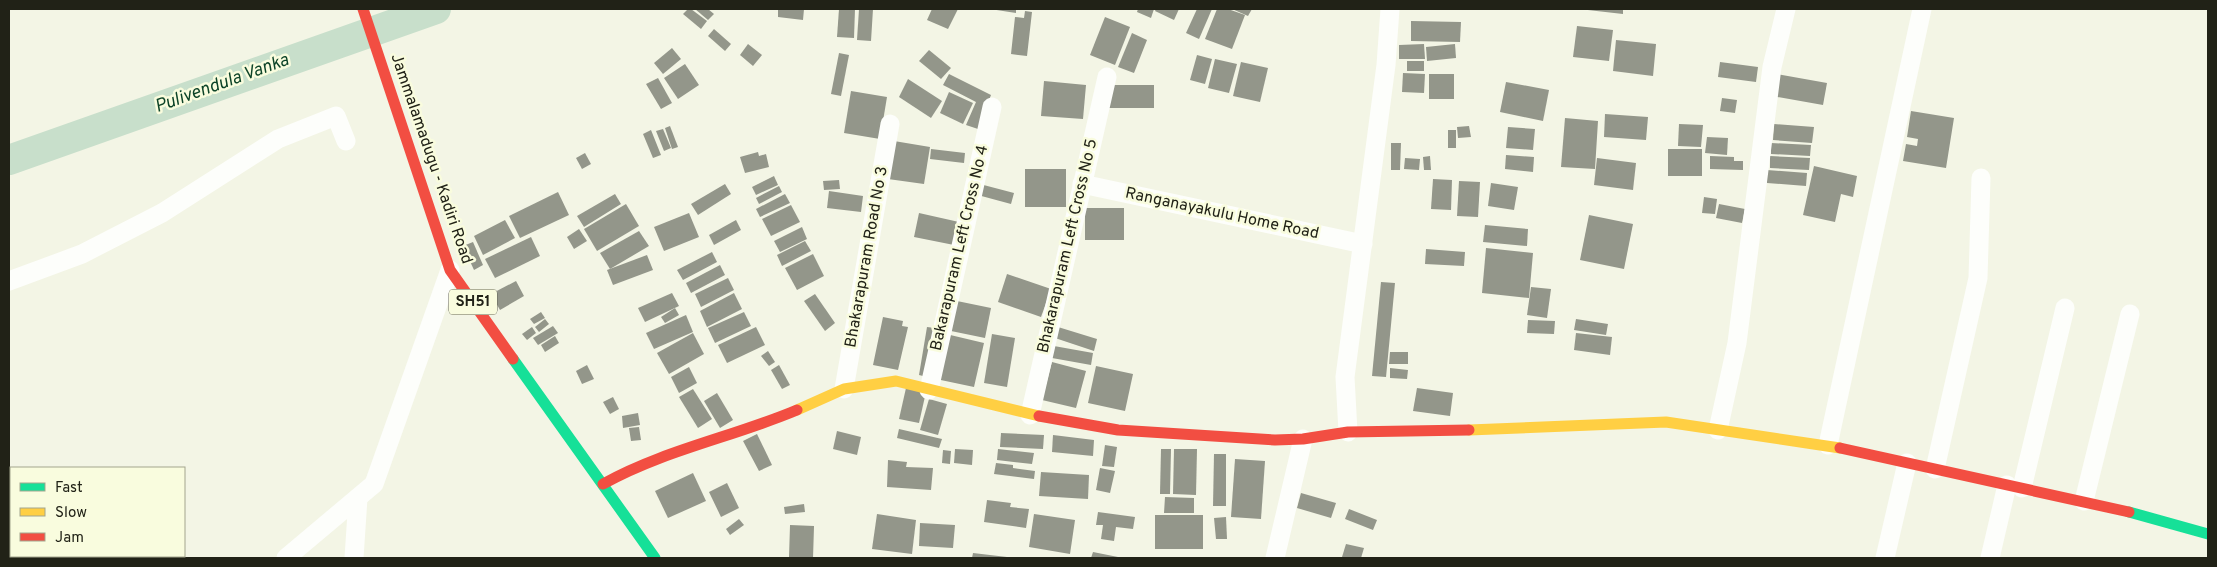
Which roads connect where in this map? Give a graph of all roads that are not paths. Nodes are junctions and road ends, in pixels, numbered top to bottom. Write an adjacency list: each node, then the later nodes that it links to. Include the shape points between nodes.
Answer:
1 (363, 9): 12 (street, Jammalamadugu - Kadiri Road / SH51)
2 (1390, 9): 11 (street, via 1386,65)
3 (1786, 9): 19 (street, via 1772,66 1737,343)
4 (1922, 9): 22 (street)
5 (1107, 77): 10 (street, Bhakarapuram Left Cross No 5)
6 (992, 107): 17 (street, Bakarapuram Left Cross No 4)
7 (890, 124): 16 (street, Bhakarapuram Road No 3)
8 (346, 141): 13 (street, via 336,116 278,139 162,213 82,254)
9 (1982, 178): 24 (street, via 1978,278)
10 (1082, 184): 11 (street, Ranganayakulu Home Road); 18 (street, Bhakarapuram Left Cross No 5)
11 (1362, 244): 20 (street, via 1345,377)
12 (450, 270): 25 (street, Jammalamadugu - Kadiri Road / SH51); 27 (street, via 374,484)
13 (9, 281)
14 (2065, 308): 26 (street)
15 (2130, 314): 28 (street)
16 (844, 389): 17 (street, via 896,382); 25 (street, via 761,425 630,469)
17 (929, 390): 18 (street)
18 (1030, 415): 21 (street, via 1118,430)
19 (1718, 430): 20 (street, via 1666,422); 22 (street)
20 (1348, 432): 21 (street)
21 (1303, 439): 33 (street)
22 (1828, 445): 23 (street)
23 (1907, 463): 24 (street); 34 (street)
24 (1935, 469): 26 (street)
25 (602, 484): 32 (street, Jammalamadugu - Kadiri Road / SH51)
26 (2014, 486): 28 (street); 35 (street)
27 (358, 498): 30 (street); 31 (street)
28 (2084, 501): 29 (street)
29 (2208, 534)
30 (286, 558)
31 (354, 558)
32 (655, 558)
33 (1276, 558)
34 (1885, 558)
35 (1990, 558)

